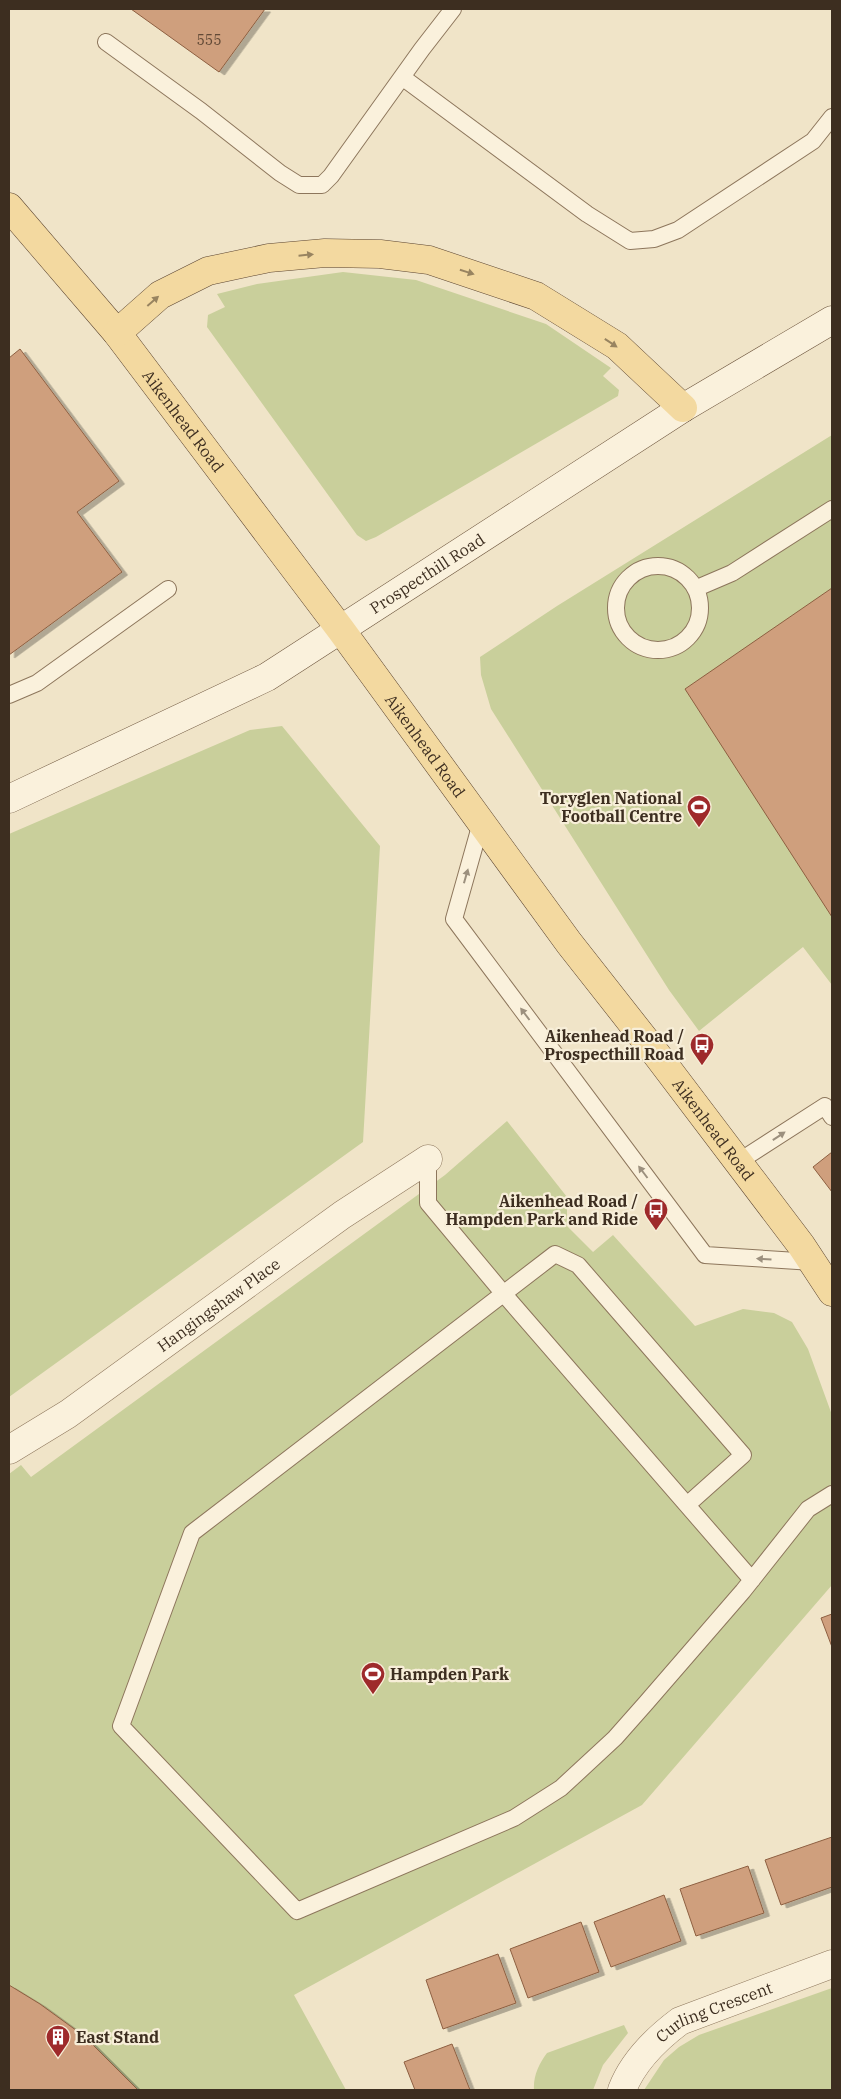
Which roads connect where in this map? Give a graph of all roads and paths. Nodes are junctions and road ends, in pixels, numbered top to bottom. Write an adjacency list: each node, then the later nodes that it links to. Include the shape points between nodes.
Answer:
1 (453, 9): 3 (lane)
2 (106, 42): 3 (lane, via 299,185 322,185 331,176)
3 (402, 77): 4 (lane, via 587,214 630,241 654,239 678,230 813,141)
4 (832, 117)
5 (9, 207): 7 (main road, Aikenhead Road)
6 (832, 320): 8 (main road, Prospecthill Road)
7 (117, 333): 8 (main road, one-way to 8, via 160,295 208,270 269,258 325,253 380,254 429,260 536,296 617,346); 12 (main road, Aikenhead Road)
8 (683, 408): 12 (main road, Prospecthill Road)
9 (832, 509): 10 (lane, via 732,573)
10 (696, 588): 10 (lane, via 701,601 701,615 696,628 675,647 647,649 624,633 618,621 618,593 636,572 649,566 676,568 688,576)
11 (168, 590): 13 (lane, via 37,683)
12 (341, 630): 14 (main road, Prospecthill Road, via 267,677); 15 (main road, Aikenhead Road)
13 (9, 695)
14 (9, 799)
15 (481, 823): 18 (main road, Aikenhead Road); 19 (lane, one-way to 15, via 705,1254 454,919)
16 (832, 1118): 18 (lane, one-way to 16, via 824,1106)
17 (428, 1159): 20 (lane, via 428,1203); 21 (main road, Hangingshaw Place, via 342,1215 68,1414)
18 (738, 1162): 19 (main road, Aikenhead Road)
19 (826, 1279)
20 (503, 1293): 23 (lane); 23 (lane, via 555,1254 578,1265 743,1455); 24 (lane, via 192,1533 121,1726 297,1911 514,1818 561,1788 615,1738)
21 (9, 1450)
22 (832, 1494): 24 (lane, via 808,1509)
23 (687, 1505): 24 (lane)
24 (752, 1580)
25 (832, 1964): 26 (main road, Curling Crescent, via 680,2021 662,2034 642,2056)
26 (622, 2090)

